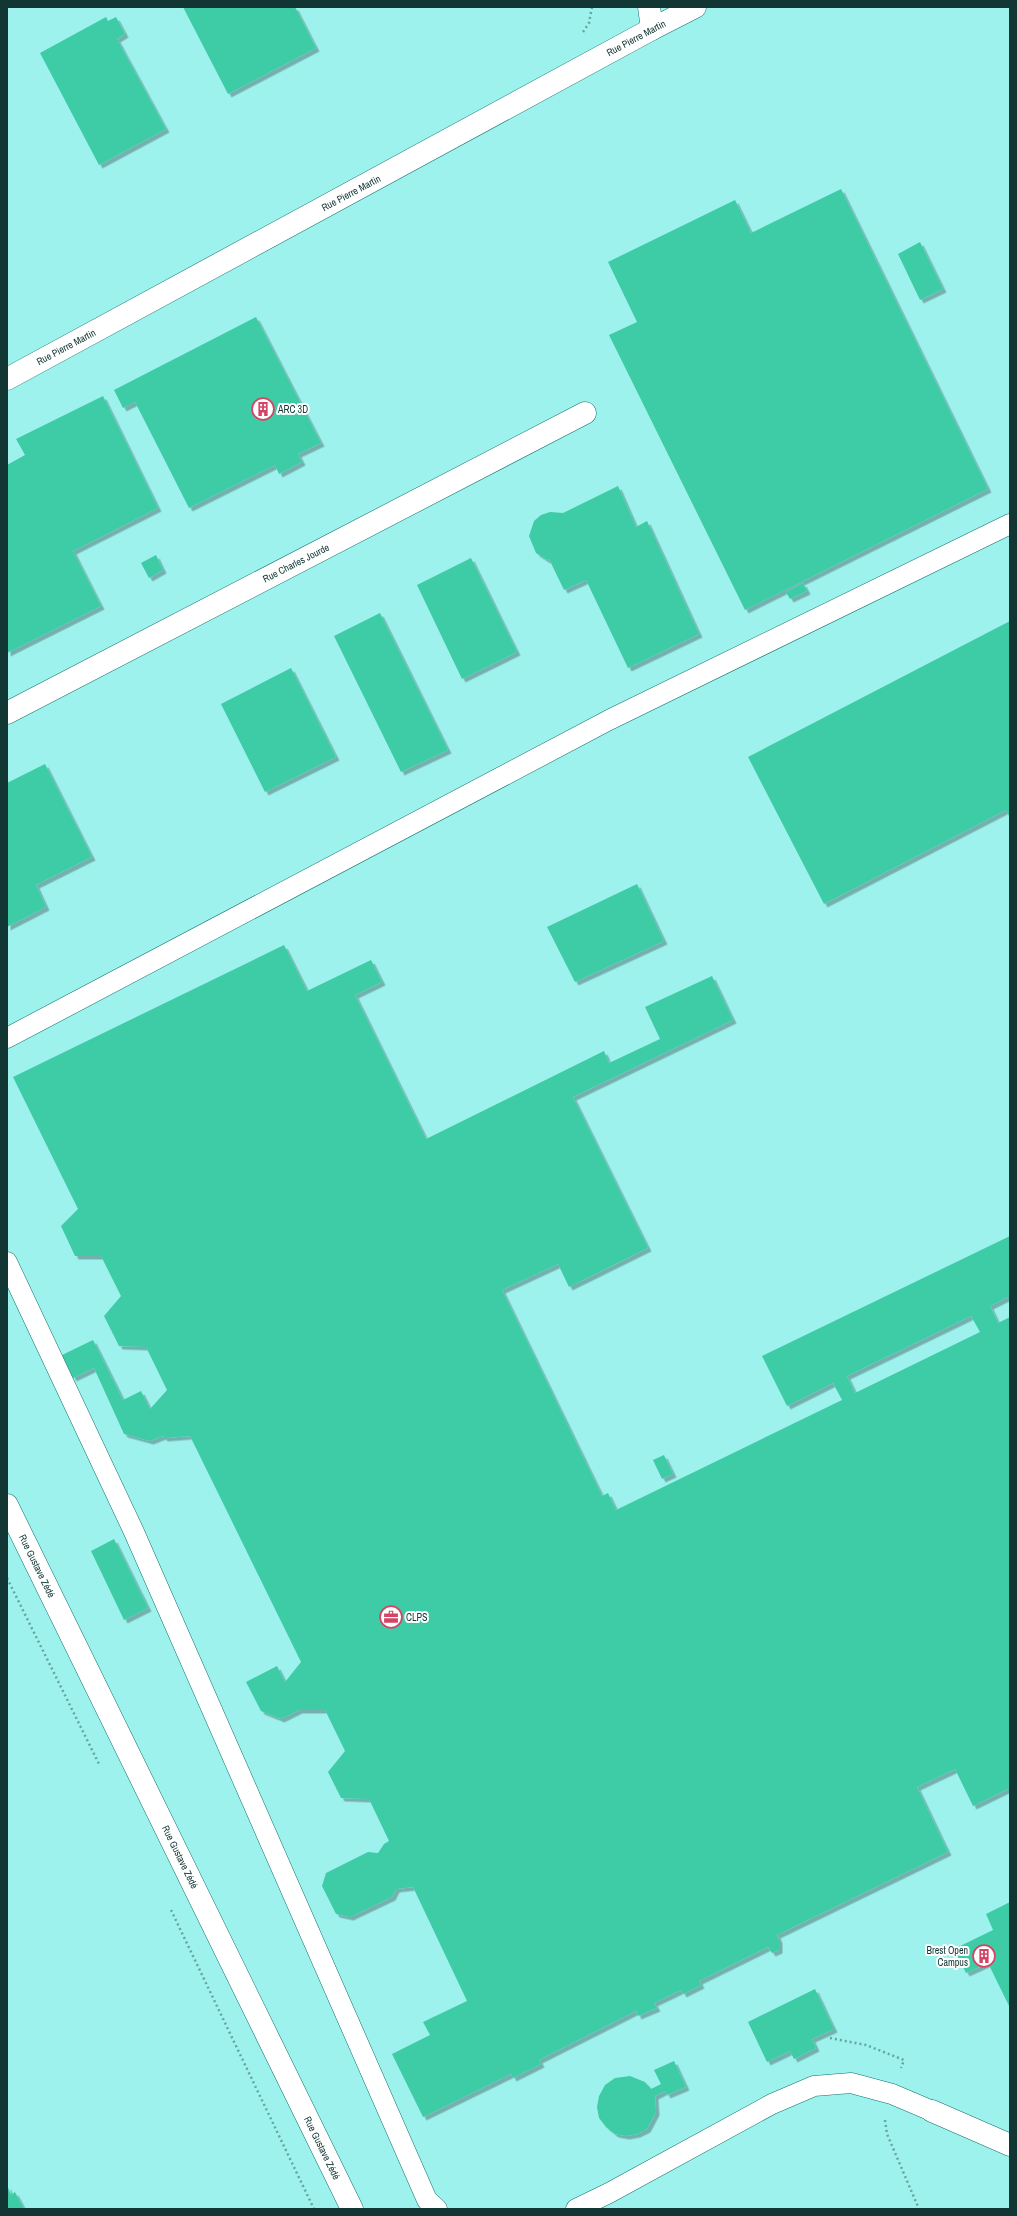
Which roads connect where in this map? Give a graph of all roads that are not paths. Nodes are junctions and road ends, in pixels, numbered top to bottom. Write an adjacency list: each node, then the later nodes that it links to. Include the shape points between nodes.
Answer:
1 (649, 7): 3 (street)
2 (695, 7): 3 (street, Rue Pierre Martin)
3 (652, 30): 4 (street, Rue Pierre Martin)
4 (7, 379)
5 (585, 413): 7 (street, Rue Charles Jourde)
6 (1010, 524): 8 (lane, via 608,720)
7 (7, 713)
8 (7, 1038)
9 (7, 1262): 14 (lane, via 134,1532 427,2200)
10 (7, 1505): 13 (street, Rue Gustave Zédé)
11 (932, 2111): 12 (street); 15 (lane, via 892,2094 851,2083 814,2086 772,2104)
12 (1010, 2145)
13 (352, 2209)
14 (437, 2209)
15 (576, 2209)

